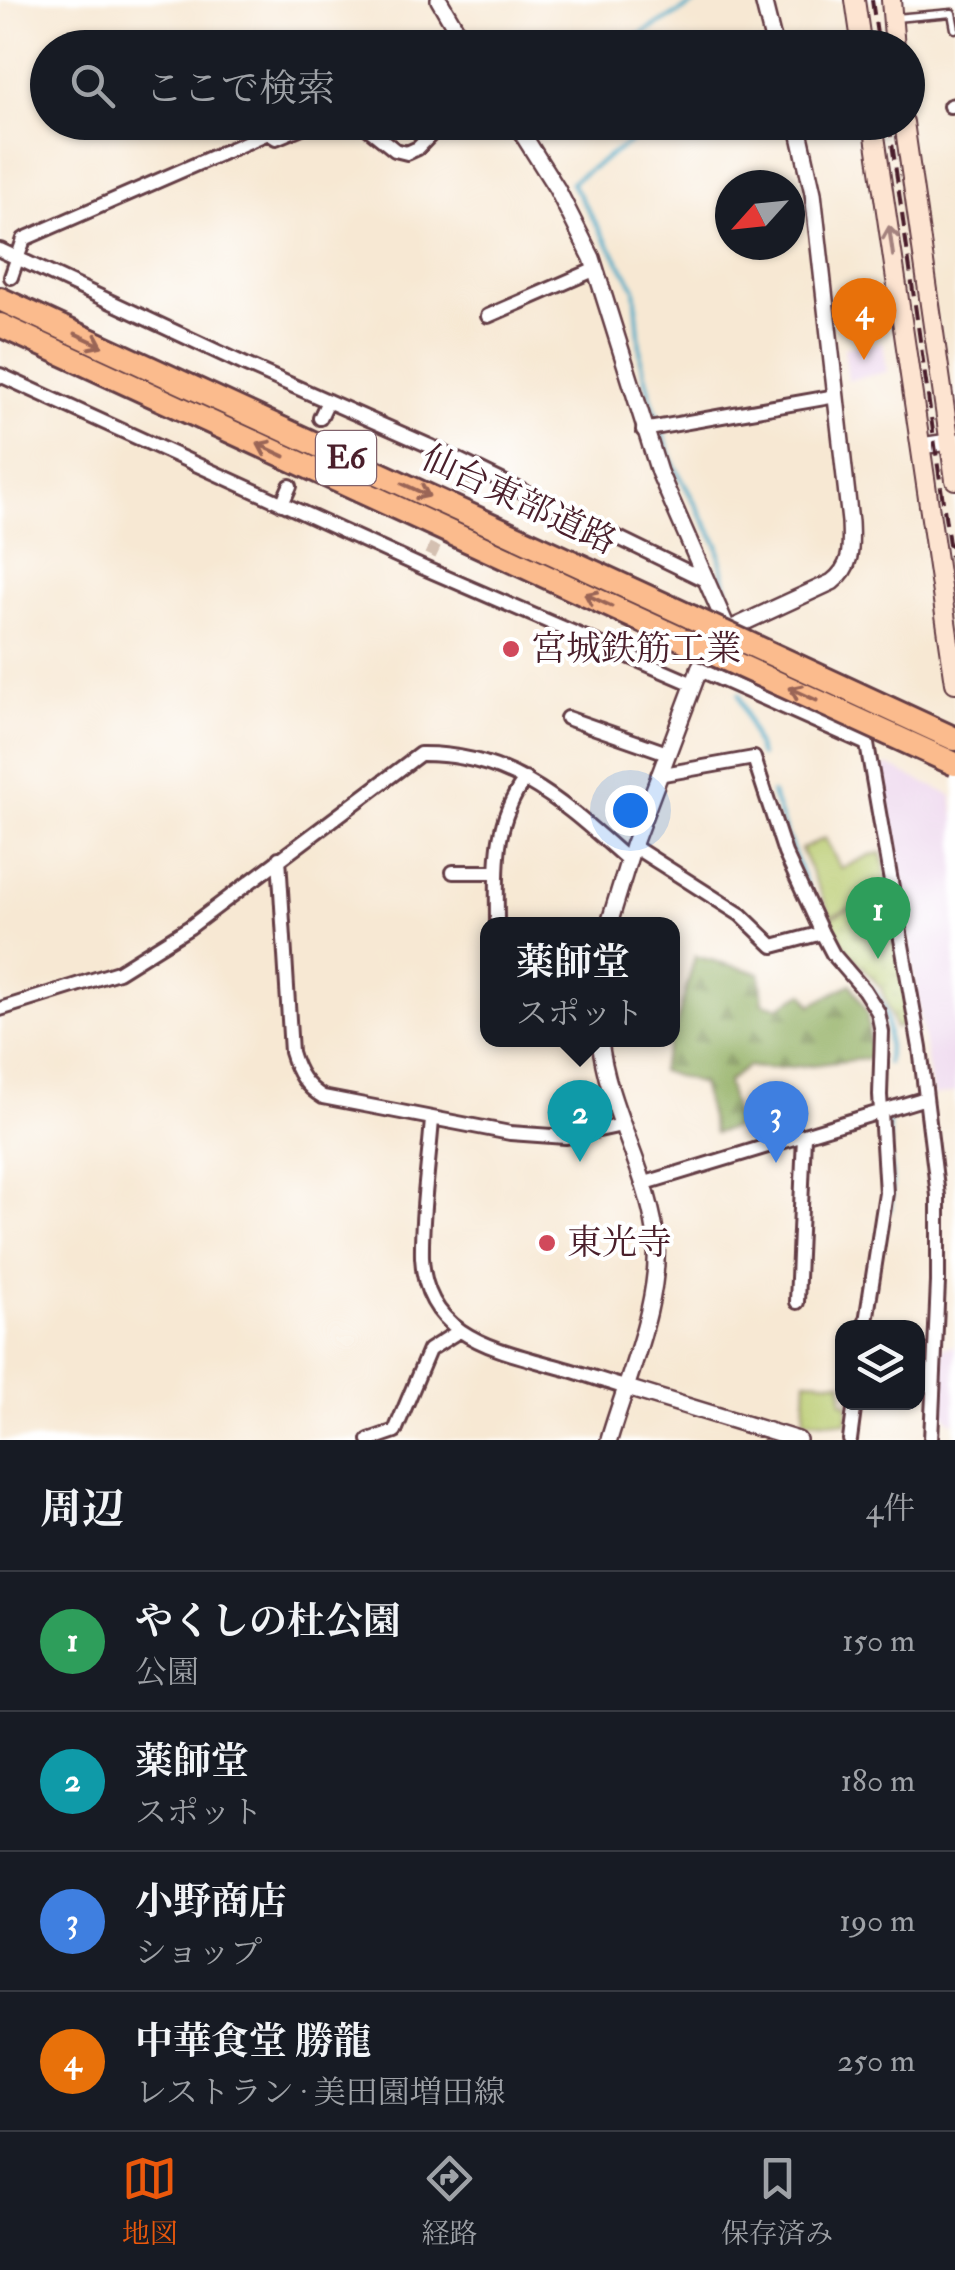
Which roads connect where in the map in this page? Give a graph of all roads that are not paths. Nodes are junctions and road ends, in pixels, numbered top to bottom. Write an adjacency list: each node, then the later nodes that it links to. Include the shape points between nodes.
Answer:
1 (439, 0): 6 (street)
2 (763, 0): 7 (street)
3 (855, 0): 8 (main road)
4 (891, 9): 5 (lane, via 952,13)
5 (955, 29)
6 (456, 30)
7 (770, 30)
8 (859, 30)
9 (252, 140): 17 (street, via 24,238)
10 (382, 140): 11 (street, via 407,154)
11 (426, 140)
12 (526, 140): 18 (street)
13 (801, 140): 24 (street)
14 (876, 140): 29 (main road, one-way to 14)
15 (907, 140): 28 (main road)
16 (0, 250): 17 (street)
17 (20, 258): 19 (street); 25 (street)
18 (596, 269): 21 (street); 27 (street)
19 (11, 277)
20 (0, 300): 38 (highway, 仙台東部道路 / E6, one-way to 38, bridge)
21 (488, 316)
22 (0, 326): 40 (highway, 仙台東部道路 / E6, one-way to 22, bridge)
23 (0, 375): 32 (street)
24 (836, 396): 27 (street); 34 (street, via 850,522 848,566 832,582)
25 (328, 401): 26 (street); 33 (street)
26 (320, 418)
27 (656, 428): 33 (street)
28 (952, 441): 29 (street); 30 (main road)
29 (921, 446): 36 (main road)
30 (955, 480)
31 (290, 486): 32 (street)
32 (282, 504): 35 (street)
33 (705, 580): 34 (street)
34 (728, 630): 35 (street, via 708,646)
35 (696, 676): 39 (street); 52 (street, via 867,744)
36 (955, 684)
37 (567, 718): 39 (street)
38 (955, 739)
39 (667, 753): 41 (street)
40 (955, 764)
41 (658, 775): 43 (street); 49 (street, via 754,758)
42 (525, 779): 43 (street); 44 (street, via 464,755 420,754); 46 (street, via 500,827)
43 (630, 854): 48 (street); 49 (street, via 740,915 773,946)
44 (279, 858): 50 (street, via 190,928 118,972); 54 (street, via 291,1052 298,1072 324,1097)
45 (452, 872): 46 (street)
46 (497, 872): 47 (street)
47 (496, 917)
48 (611, 917)
49 (822, 933): 53 (street, via 878,1012)
50 (0, 1008)
51 (601, 1047): 55 (street)
52 (926, 1098): 53 (street); 67 (street, via 938,1196)
53 (882, 1110): 56 (street); 59 (street, via 885,1208)
54 (432, 1119): 55 (street, via 566,1137); 60 (street, via 422,1259 430,1292)
55 (622, 1125): 57 (street)
56 (804, 1136): 57 (street); 58 (street)
57 (642, 1184): 61 (street, via 656,1266)
58 (798, 1302)
59 (865, 1320)
60 (460, 1332): 61 (street, via 495,1350); 63 (street, via 429,1350 395,1431)
61 (624, 1387): 64 (street); 65 (street)
62 (854, 1410): 66 (street)
63 (368, 1440)
64 (609, 1440)
65 (798, 1440)
66 (850, 1440)
67 (932, 1440)

